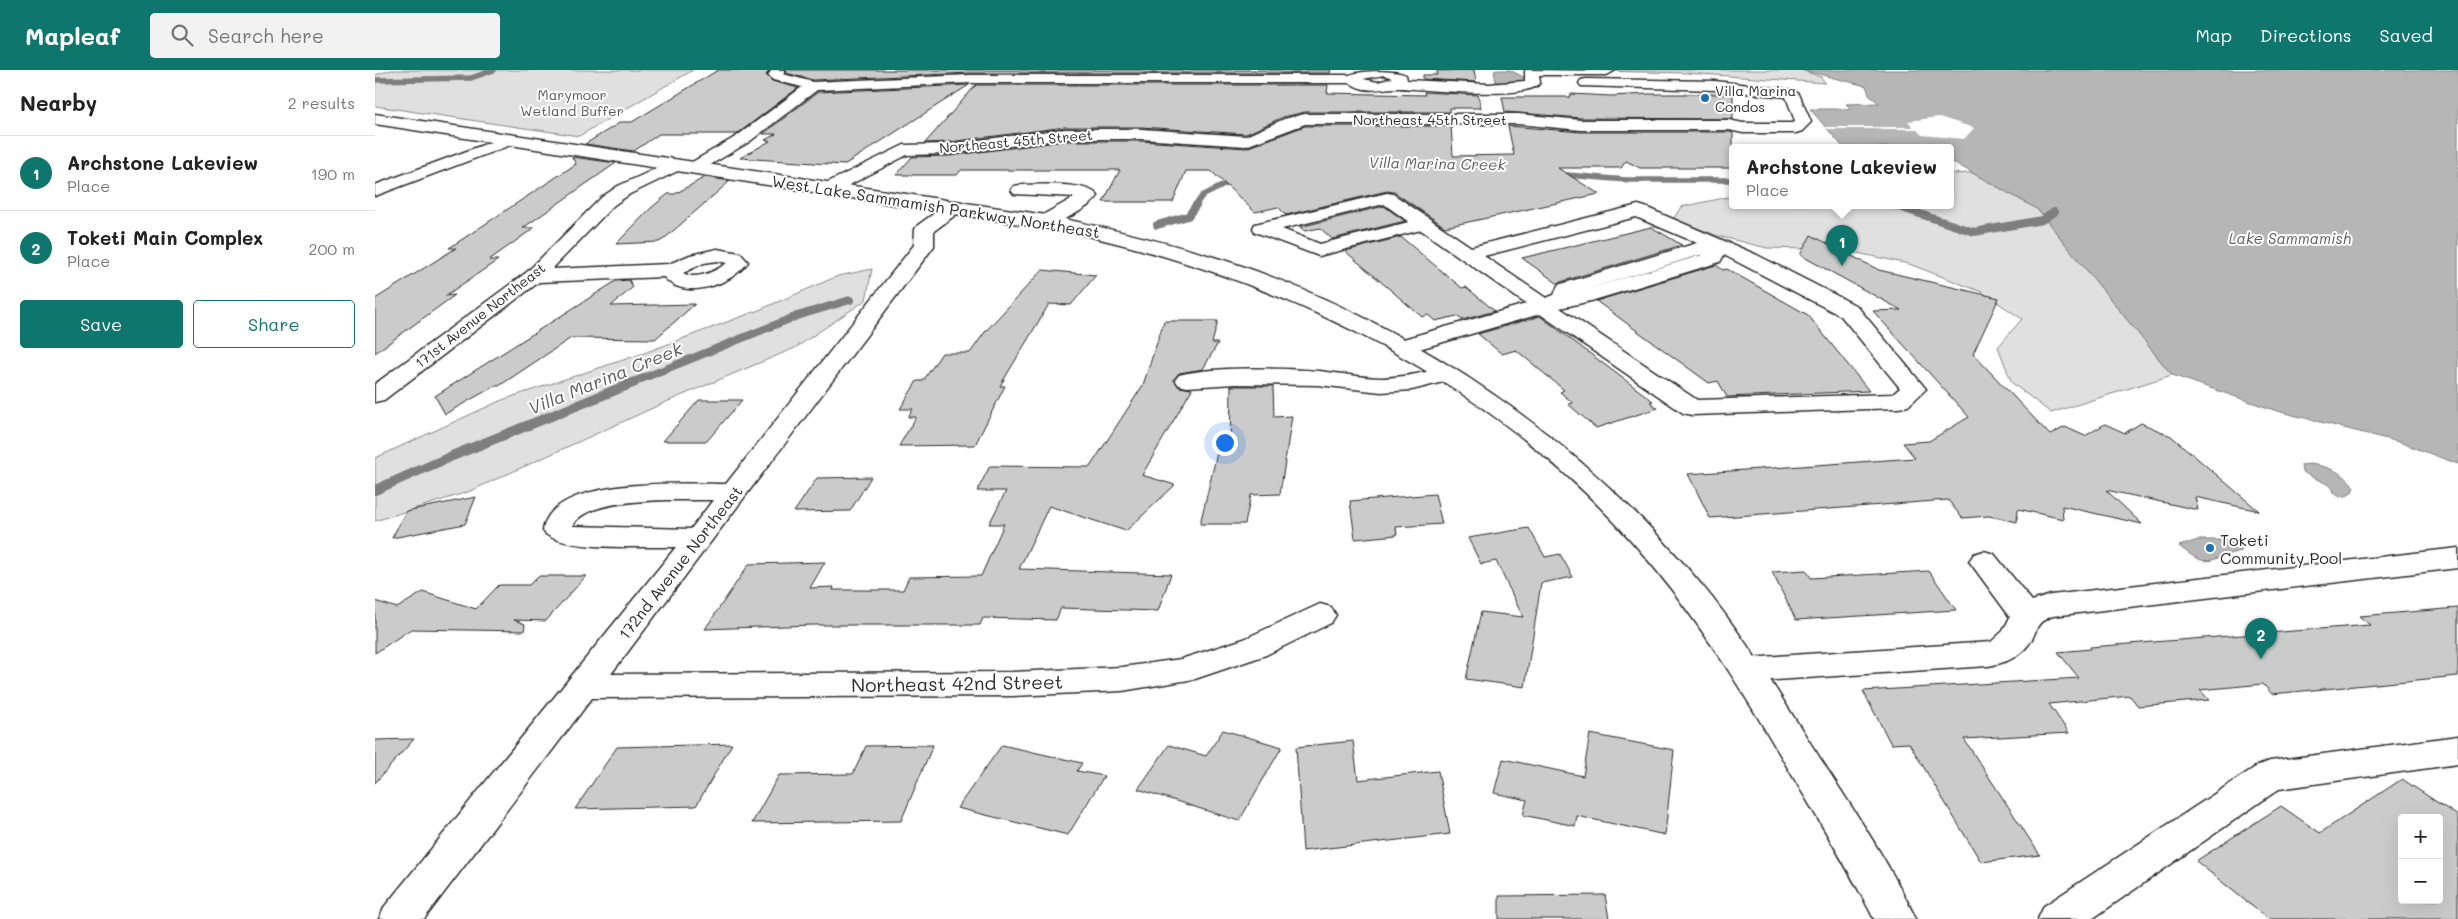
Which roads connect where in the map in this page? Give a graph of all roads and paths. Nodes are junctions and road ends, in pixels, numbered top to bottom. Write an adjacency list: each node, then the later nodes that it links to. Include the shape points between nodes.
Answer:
1 (779, 70): 5 (street, via 775,74 778,77)
2 (1528, 71): 3 (street); 5 (street, via 1533,83 1520,87 1396,83 1400,76 1384,71 1362,72 1353,79 970,79)
3 (1608, 71)
4 (1586, 83): 9 (street, via 1706,83 1792,94 1803,122)
5 (813, 86): 14 (street, 171st Avenue Northeast, via 743,139)
6 (375, 119): 11 (street, West Lake Sammamish Parkway Northeast)
7 (1581, 125): 8 (street, Northeast 45th Street, via 1729,125); 12 (street, via 1586,138); 15 (street, Northeast 45th Street, via 1518,119 1305,119 1293,120 1258,139 1246,141 1141,134 1065,134 904,150)
8 (1743, 128): 9 (street, Northeast 45th Street); 13 (street, via 1743,137 1737,139)
9 (1796, 128): 10 (street, Northeast 45th Street)
10 (1816, 128)
11 (510, 140): 14 (street, West Lake Sammamish Parkway Northeast); 17 (street)
12 (1597, 141)
13 (1662, 141)
14 (687, 166): 15 (street, West Lake Sammamish Parkway Northeast); 24 (street, 171st Avenue Northeast, via 625,190 608,201)
15 (831, 187): 18 (street, West Lake Sammamish Parkway Northeast)
16 (1020, 190): 19 (street, via 1081,192 1089,196)
17 (375, 191)
18 (956, 206): 19 (street, West Lake Sammamish Parkway Northeast); 30 (street, 172nd Avenue Northeast, via 925,229 924,246)
19 (1046, 221): 26 (street, West Lake Sammamish Parkway Northeast, via 1125,238 1232,270 1335,312)
20 (1424, 224): 20 (street, via 1387,198 1262,228 1319,250); 22 (street)
21 (1719, 248): 22 (street, via 1638,211); 25 (street, via 1713,258); 25 (street, via 1750,259 1849,311 1914,389 1899,401 1692,408)
22 (1468, 254): 25 (street)
23 (674, 270): 24 (street)
24 (534, 276): 29 (street, 171st Avenue Northeast)
25 (1543, 306): 26 (street)
26 (1401, 347): 27 (street, West Lake Sammamish Parkway Northeast)
27 (1447, 374): 28 (street, via 1411,383 1381,385 1319,378); 36 (street, West Lake Sammamish Parkway Northeast, via 1530,432 1579,472 1630,522 1691,592)
28 (1187, 380)
29 (375, 394)
30 (734, 492): 31 (street, 172nd Avenue Northeast); 31 (street, via 620,494 589,501 568,511 558,521 557,530 570,536)
31 (699, 538): 37 (street, 172nd Avenue Northeast)
32 (2458, 558): 35 (street, via 2051,606)
33 (1984, 560): 35 (street)
34 (1320, 615): 37 (street, Northeast 42nd Street, via 1255,647 1183,671 1122,679 1012,684)
35 (2027, 617): 36 (street, via 2017,637 2000,652)
36 (1746, 670): 40 (street, West Lake Sammamish Parkway Northeast, via 1872,874)
37 (583, 686): 39 (street, 172nd Avenue Northeast)
38 (2458, 750): 41 (street, via 2270,776)
39 (399, 919)
40 (1895, 919)
41 (2059, 919)

